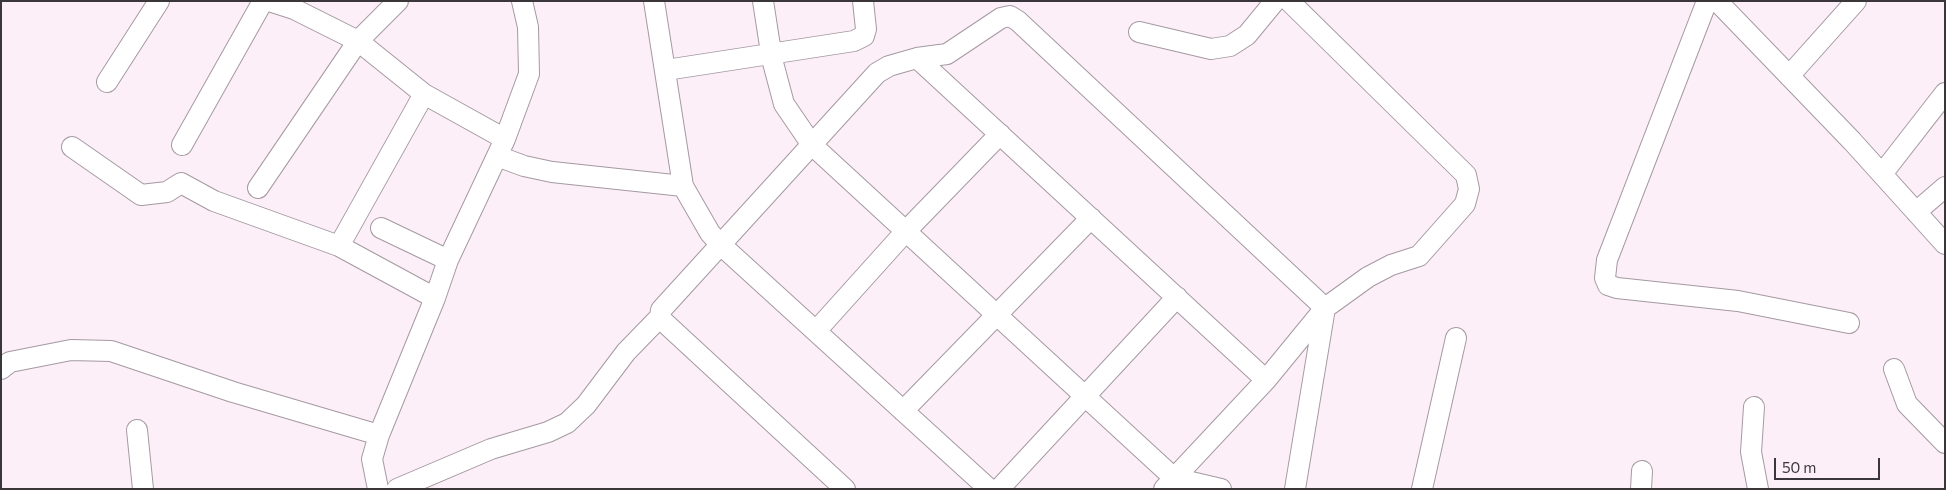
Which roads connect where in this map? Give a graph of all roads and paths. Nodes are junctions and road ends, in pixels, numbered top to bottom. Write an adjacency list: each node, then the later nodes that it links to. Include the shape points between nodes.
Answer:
1 (159, 1): 20 (street)
2 (263, 1): 24 (street)
3 (269, 1): 15 (street, via 294,9)
4 (398, 1): 15 (street)
5 (522, 1): 27 (street, via 528,27 529,74)
6 (654, 1): 18 (street)
7 (763, 1): 16 (street)
8 (863, 1): 16 (street, via 866,29 860,39)
9 (1275, 1): 14 (street, via 1247,35 1230,46 1211,49)
10 (1289, 1): 42 (street, via 1466,175 1469,189 1465,204 1419,256 1368,277)
11 (1707, 1): 45 (street, via 1606,260 1608,285 1738,301)
12 (1717, 1): 19 (street)
13 (1856, 1): 19 (street)
14 (1139, 32)
15 (358, 41): 22 (street); 31 (street)
16 (771, 55): 18 (street); 25 (street, via 784,104)
17 (917, 58): 23 (street); 25 (street, via 877,73); 42 (street, via 947,54 1001,18 1014,17)
18 (666, 70): 29 (street)
19 (1789, 76): 28 (street)
20 (107, 82)
21 (1945, 93): 28 (street)
22 (424, 94): 27 (street); 38 (street)
23 (1000, 134): 33 (street); 35 (street)
24 (182, 145)
25 (812, 145): 35 (street); 37 (street)
26 (72, 147): 38 (street, via 141,195 167,192 181,183 214,201)
27 (501, 147): 29 (street, via 524,166 552,172); 39 (street)
28 (1882, 174): 32 (street)
29 (684, 186): 37 (street, via 701,218)
30 (1945, 187): 32 (street)
31 (258, 188)
32 (1916, 212): 36 (street)
33 (1090, 218): 40 (street); 43 (street)
34 (381, 228): 39 (street)
35 (906, 231): 43 (street); 46 (street)
36 (1945, 244)
37 (721, 245): 44 (street, via 661,310); 46 (street)
38 (339, 246): 41 (street)
39 (448, 260): 41 (street)
40 (1177, 297): 50 (street); 51 (street)
41 (435, 298): 55 (street)
42 (1325, 308): 50 (street); 65 (street)
43 (996, 314): 51 (street); 53 (street)
44 (660, 317): 60 (street, via 567,423); 61 (street)
45 (1850, 322)
46 (816, 331): 53 (street)
47 (1456, 338): 66 (street)
48 (1, 368): 55 (street, via 10,362 72,350 111,351 233,392)
49 (1894, 369): 56 (street, via 1907,404)
50 (1266, 380): 57 (street)
51 (1086, 396): 57 (street); 63 (street)
52 (1754, 407): 67 (street, via 1751,452)
53 (903, 411): 62 (street)
54 (137, 430): 58 (street)
55 (379, 435): 59 (street, via 372,459)
56 (1945, 443)
57 (1169, 483): 64 (street)
58 (143, 489)
59 (378, 489)
60 (397, 489)
61 (845, 489)
62 (989, 489)
63 (998, 489)
64 (1221, 489)
65 (1295, 489)
66 (1422, 489)
67 (1758, 489)

